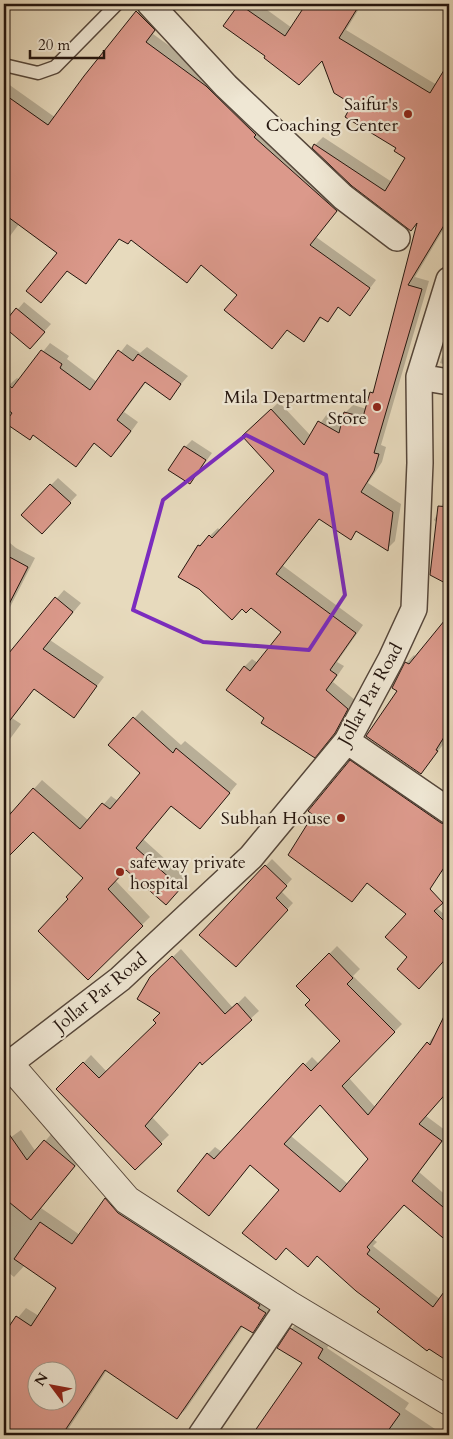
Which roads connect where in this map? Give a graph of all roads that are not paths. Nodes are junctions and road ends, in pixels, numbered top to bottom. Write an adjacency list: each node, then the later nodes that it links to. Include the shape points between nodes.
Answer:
1 (117, 4): 3 (lane, via 55,67 38,73)
2 (150, 4): 4 (street, via 226,86 343,197)
3 (4, 66)
4 (396, 238)
5 (449, 280): 6 (street, Jollar Par Road)
6 (418, 377): 7 (street); 8 (street, Jollar Par Road, via 420,463 414,608)
7 (449, 382)
8 (347, 741): 9 (street); 10 (street, Jollar Par Road, via 251,857 120,979)
9 (449, 811)
10 (6, 1066): 11 (street, via 127,1200)
11 (289, 1305): 12 (street); 13 (street)
12 (449, 1402)
13 (201, 1435)

